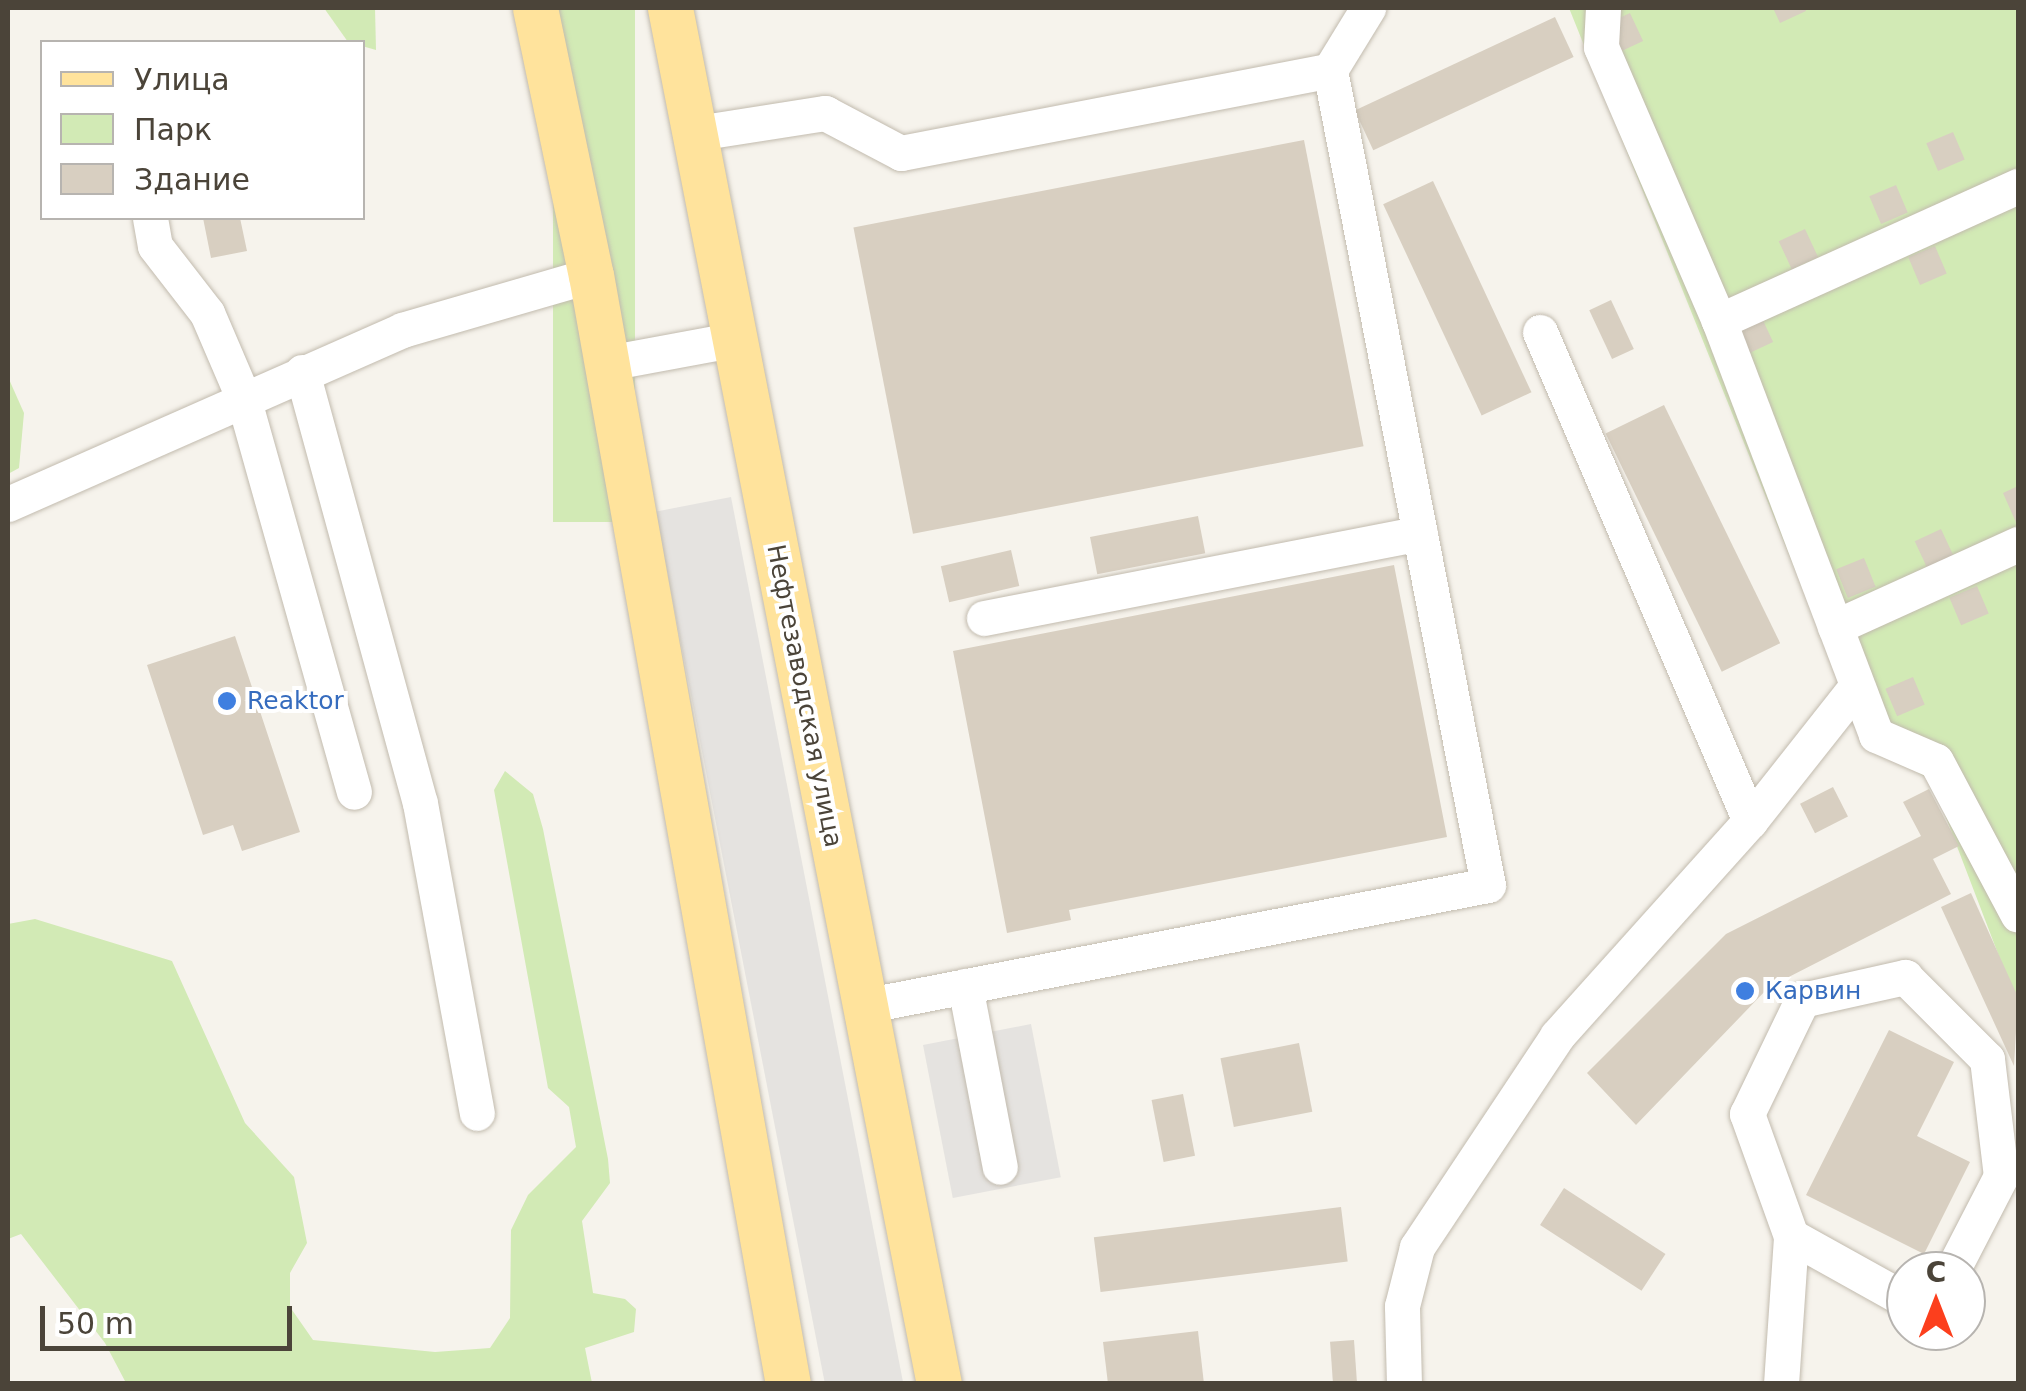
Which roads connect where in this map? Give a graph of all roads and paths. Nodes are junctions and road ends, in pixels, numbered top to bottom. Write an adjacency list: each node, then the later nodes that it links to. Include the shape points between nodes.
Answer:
1 (535, 8): 9 (main road)
2 (670, 8): 6 (main road, Нефтезаводская улица)
3 (1368, 8): 5 (street)
4 (1603, 8): 10 (street, via 1601,47)
5 (1330, 70): 6 (street, via 901,152 825,113); 17 (street)
6 (697, 134): 12 (main road, Нефтезаводская улица)
7 (2018, 186): 10 (street)
8 (150, 220): 15 (street, via 155,246 207,313)
9 (591, 275): 13 (main road); 14 (street, via 418,325)
10 (1719, 320): 20 (street)
11 (1540, 332): 23 (street)
12 (736, 339): 13 (street); 26 (main road, Нефтезаводская улица)
13 (607, 363): 32 (main road)
14 (302, 372): 15 (street); 27 (street, via 420,804)
15 (243, 397): 16 (street); 22 (street)
16 (8, 504)
17 (1420, 533): 19 (street); 25 (street, via 1488,885)
18 (2018, 544): 20 (street)
19 (984, 618)
20 (1835, 628): 21 (street)
21 (1856, 687): 23 (street); 24 (street, via 1876,735 1936,760)
22 (354, 792)
23 (1750, 822): 34 (street, via 1557,1036 1417,1247 1402,1306)
24 (2015, 900)
25 (965, 986): 26 (street); 28 (street)
26 (863, 1006): 33 (main road, Нефтезаводская улица)
27 (478, 1113)
28 (1000, 1167)
29 (1791, 1236): 30 (street, via 1747,1114 1802,1000 1905,977 1987,1060 2001,1176); 31 (street); 35 (street)
30 (1962, 1251)
31 (1886, 1289)
32 (788, 1384)
33 (939, 1384)
34 (1404, 1384)
35 (1781, 1384)

